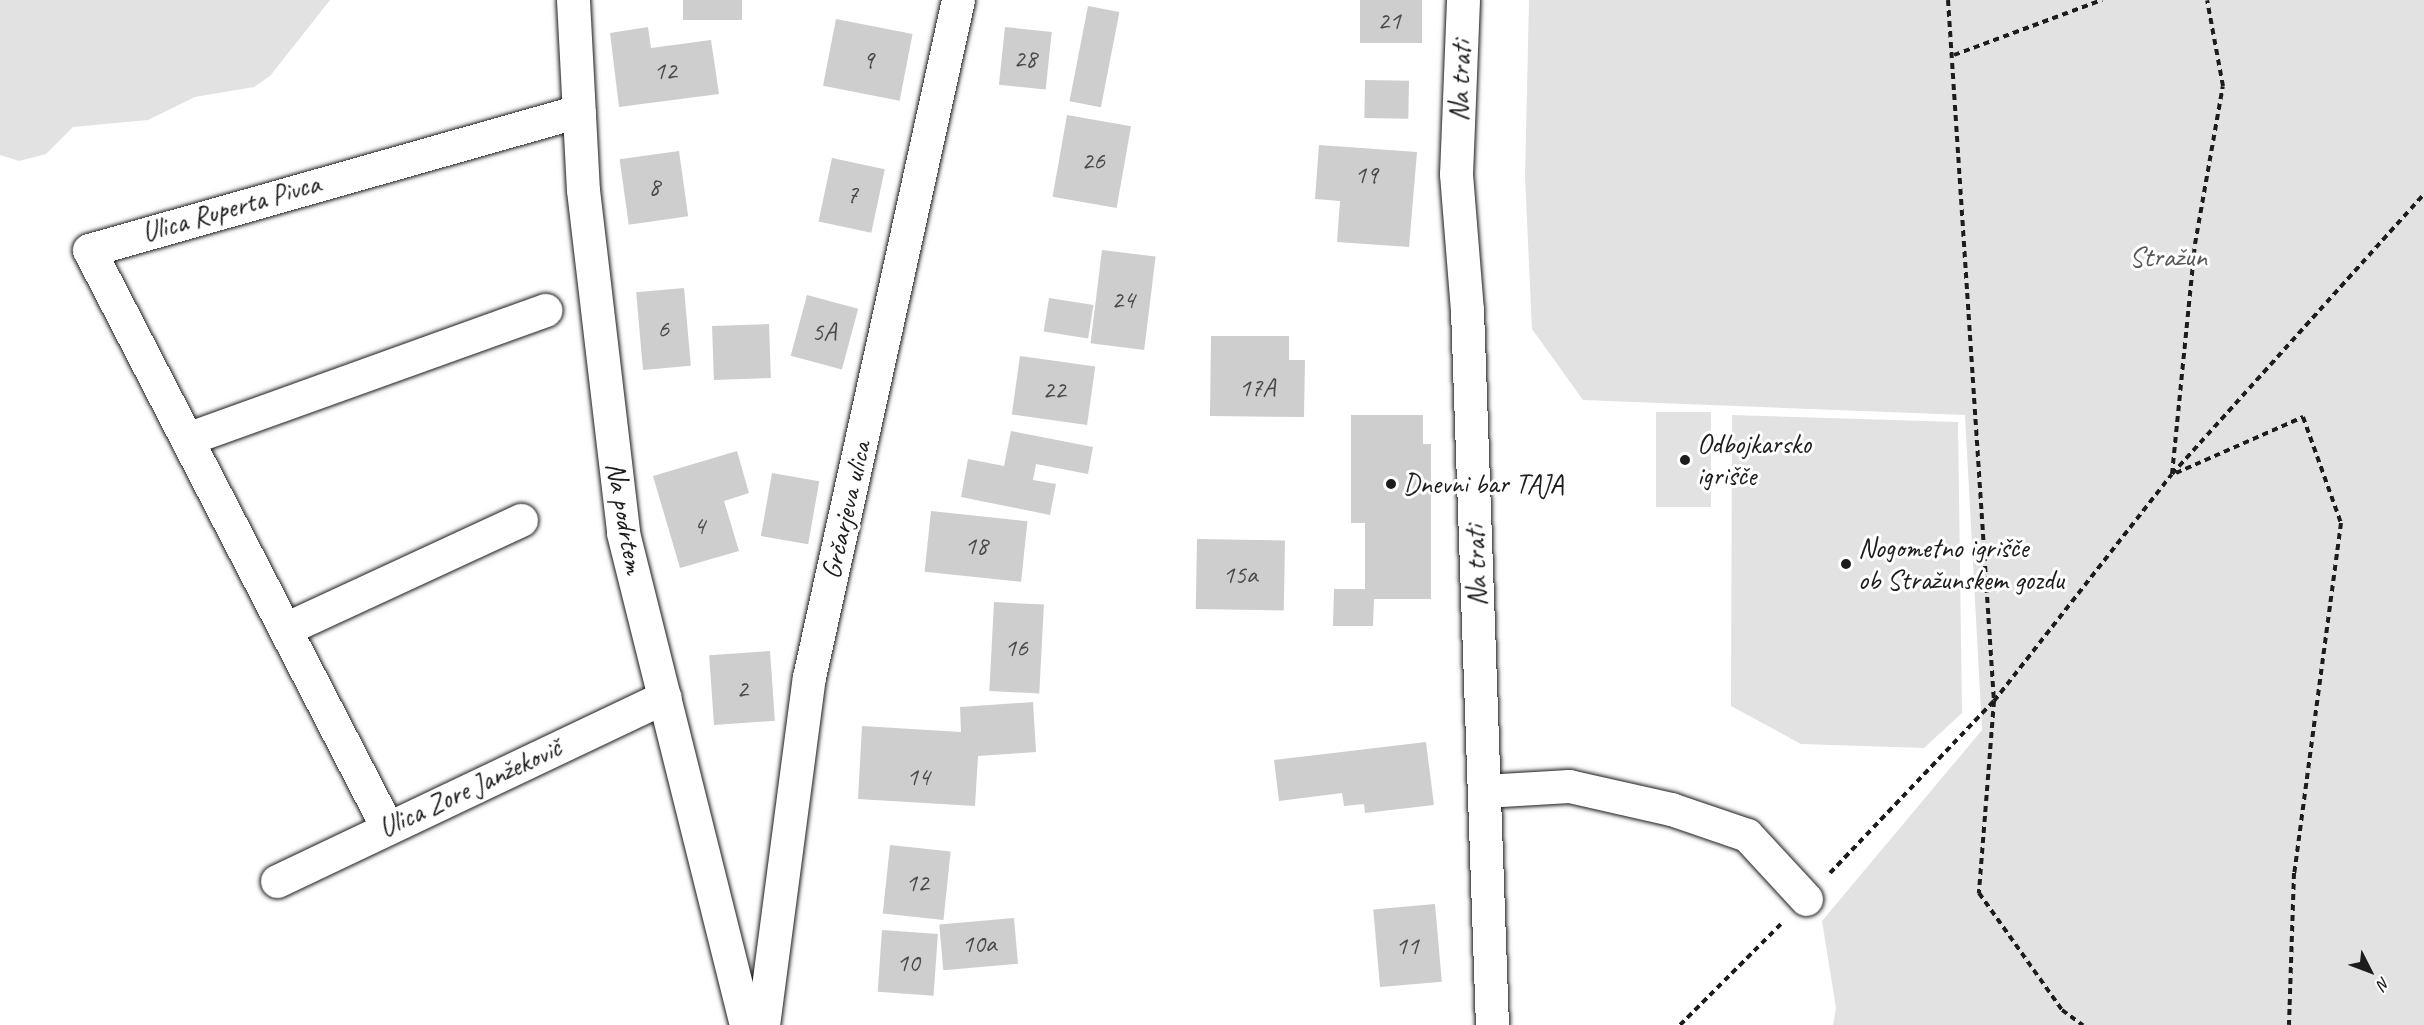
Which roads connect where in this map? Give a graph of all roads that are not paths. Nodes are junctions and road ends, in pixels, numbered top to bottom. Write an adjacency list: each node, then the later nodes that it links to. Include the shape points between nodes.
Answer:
1 (573, 0): 4 (street, Na podrtem)
2 (958, 0): 15 (street, Grčarjeva ulica, via 809,677)
3 (1463, 0): 10 (street, Na trati, via 1456,174 1467,310)
4 (579, 111): 6 (street, Ulica Ruperta Pivca, via 89,250); 9 (street, Na podrtem, via 583,190 624,533)
5 (545, 310): 6 (street)
6 (187, 439): 8 (street, Ulica Ruperta Pivca)
7 (521, 520): 8 (street)
8 (285, 629): 11 (street, Ulica Ruperta Pivca)
9 (664, 697): 11 (street, Ulica Zore Janžekovič); 14 (street, Na podrtem)
10 (1484, 791): 13 (street, via 1569,786 1671,808 1747,835); 16 (street, Na trati)
11 (387, 827): 12 (street, Ulica Zore Janžekovič)
12 (277, 881)
13 (1806, 899)
14 (746, 1025)
15 (763, 1025)
16 (1492, 1025)

